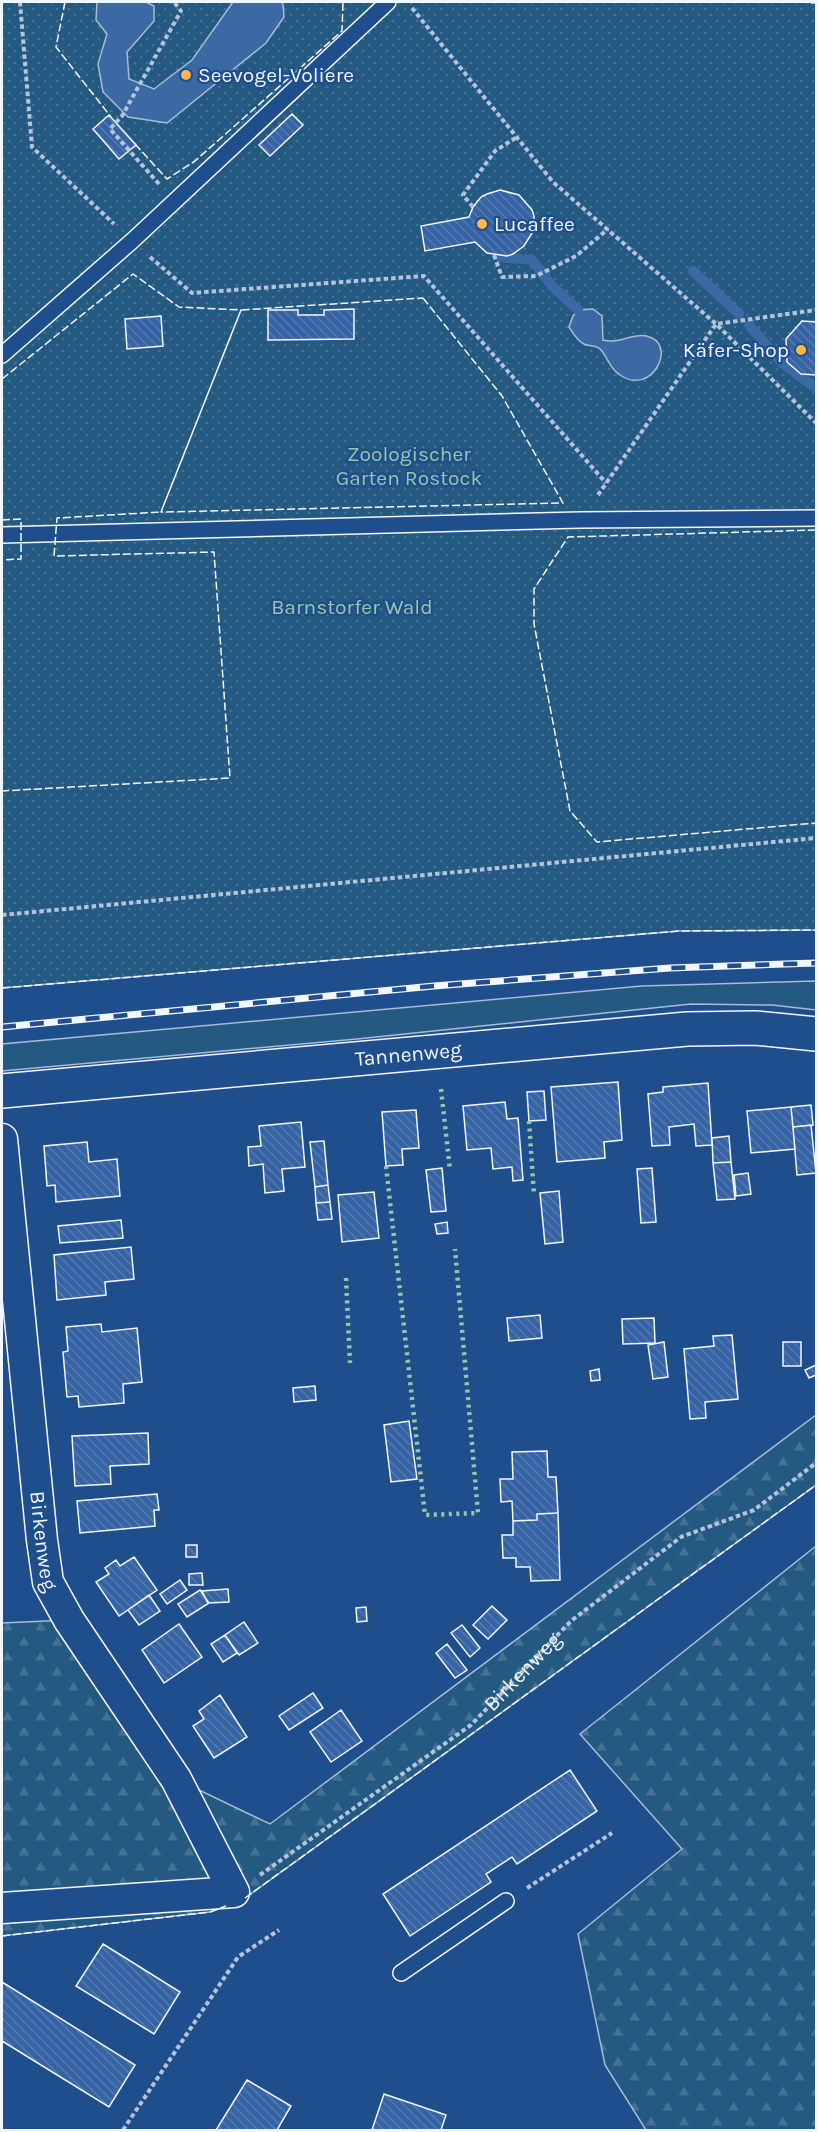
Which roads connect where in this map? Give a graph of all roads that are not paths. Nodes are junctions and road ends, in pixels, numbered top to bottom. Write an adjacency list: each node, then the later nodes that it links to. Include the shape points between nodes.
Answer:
1 (388, 2): 2 (lane, via 132,241)
2 (2, 355)
3 (816, 518): 4 (lane)
4 (9, 535)
5 (816, 1035): 6 (street, Tannenweg, via 755,1028 687,1029)
6 (2, 1091)
7 (2, 1139): 9 (street, Birkenweg, via 48,1582 69,1620 176,1779 234,1892)
8 (507, 1901): 10 (lane)
9 (2, 1908)
10 (401, 1973)

